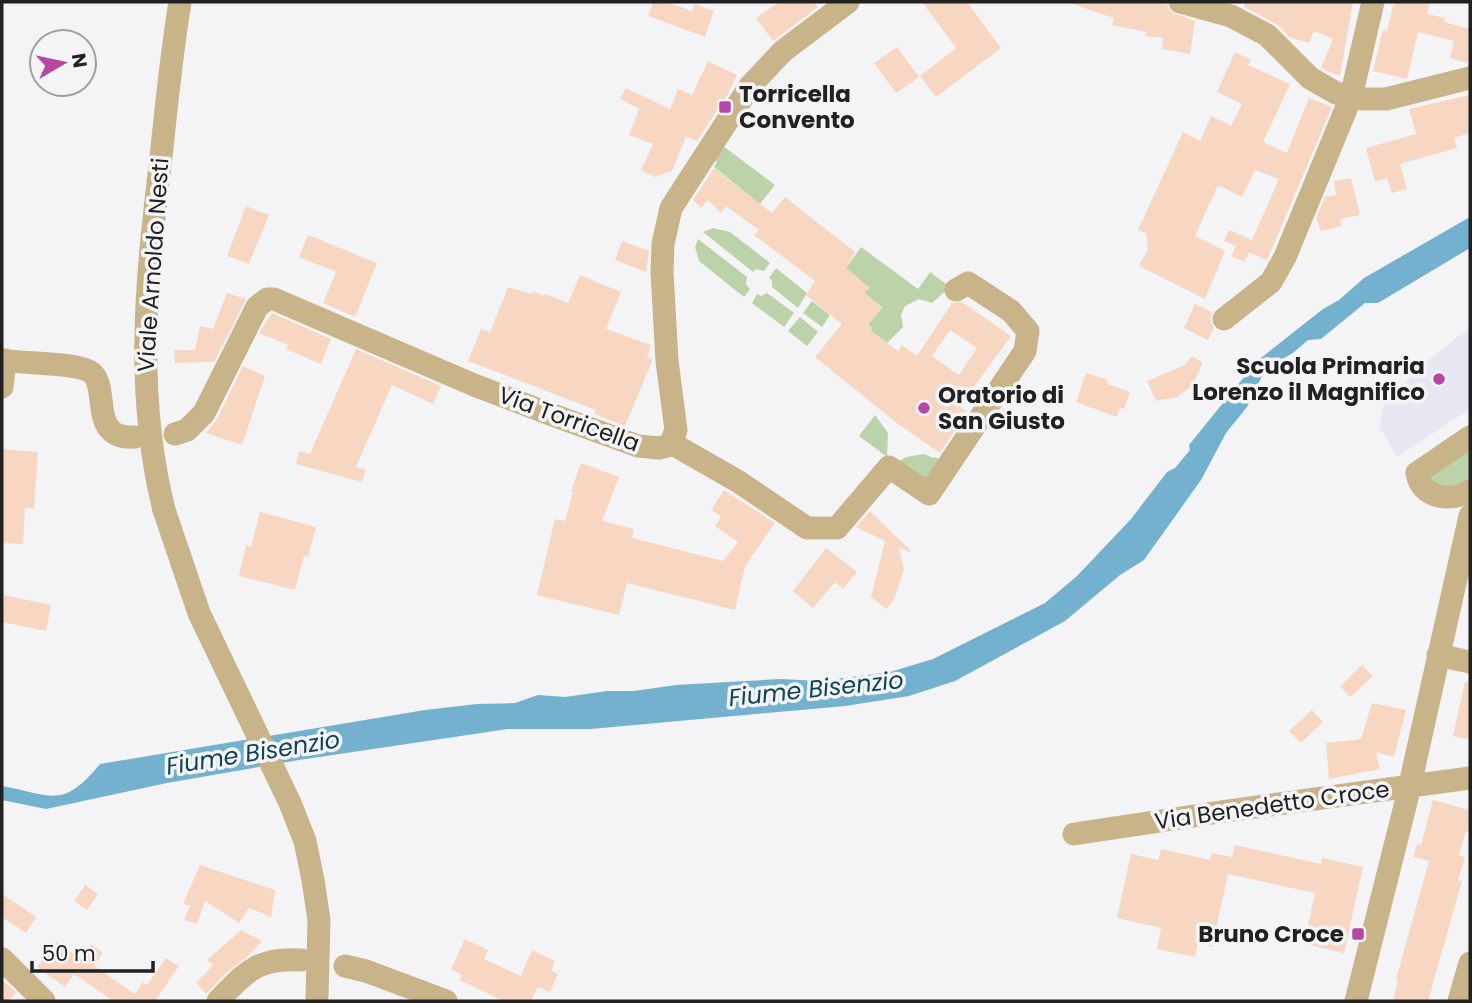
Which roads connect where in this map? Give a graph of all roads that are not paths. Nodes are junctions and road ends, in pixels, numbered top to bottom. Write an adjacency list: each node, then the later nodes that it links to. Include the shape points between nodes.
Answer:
1 (180, 2): 26 (street, Viale Arnoldo Nesti, bridge, via 145,331 147,408 164,510 199,612 305,841 318,911)
2 (848, 2): 14 (street, Via Torricella, via 774,59 750,86 671,208 662,272 676,430)
3 (1180, 2): 6 (street, via 1231,16 1267,35 1310,78)
4 (1373, 2): 6 (street)
5 (1470, 78): 6 (street, via 1386,99)
6 (1351, 97): 8 (street, via 1271,282)
7 (956, 290): 14 (street, via 968,283 1011,311 1028,331 1025,351 929,494 889,467 837,528 807,528)
8 (1224, 319)
9 (4, 360): 10 (street); 12 (street, via 90,371 99,384 106,424 120,436)
10 (2, 387)
11 (175, 434): 14 (street, Via Torricella, via 187,430 204,413 257,307 267,299 280,300 562,419 650,448)
12 (135, 437)
13 (1470, 437): 15 (street, via 1417,473 1421,488 1428,493 1455,496)
14 (671, 443)
15 (1470, 491)
16 (1470, 516): 17 (street)
17 (1438, 655): 18 (street); 20 (street)
18 (1470, 662)
19 (1470, 778): 20 (street, Via Benedetto Croce)
20 (1410, 786): 21 (street, Via Benedetto Croce); 30 (street)
21 (1074, 834)
22 (2, 959): 27 (street)
23 (301, 960): 28 (street, via 271,960 259,965)
24 (1470, 963): 31 (street)
25 (345, 967): 29 (street)
26 (316, 999)
27 (44, 1001)
28 (218, 1001)
29 (446, 1001)
30 (1356, 1001)
31 (1459, 1001)

